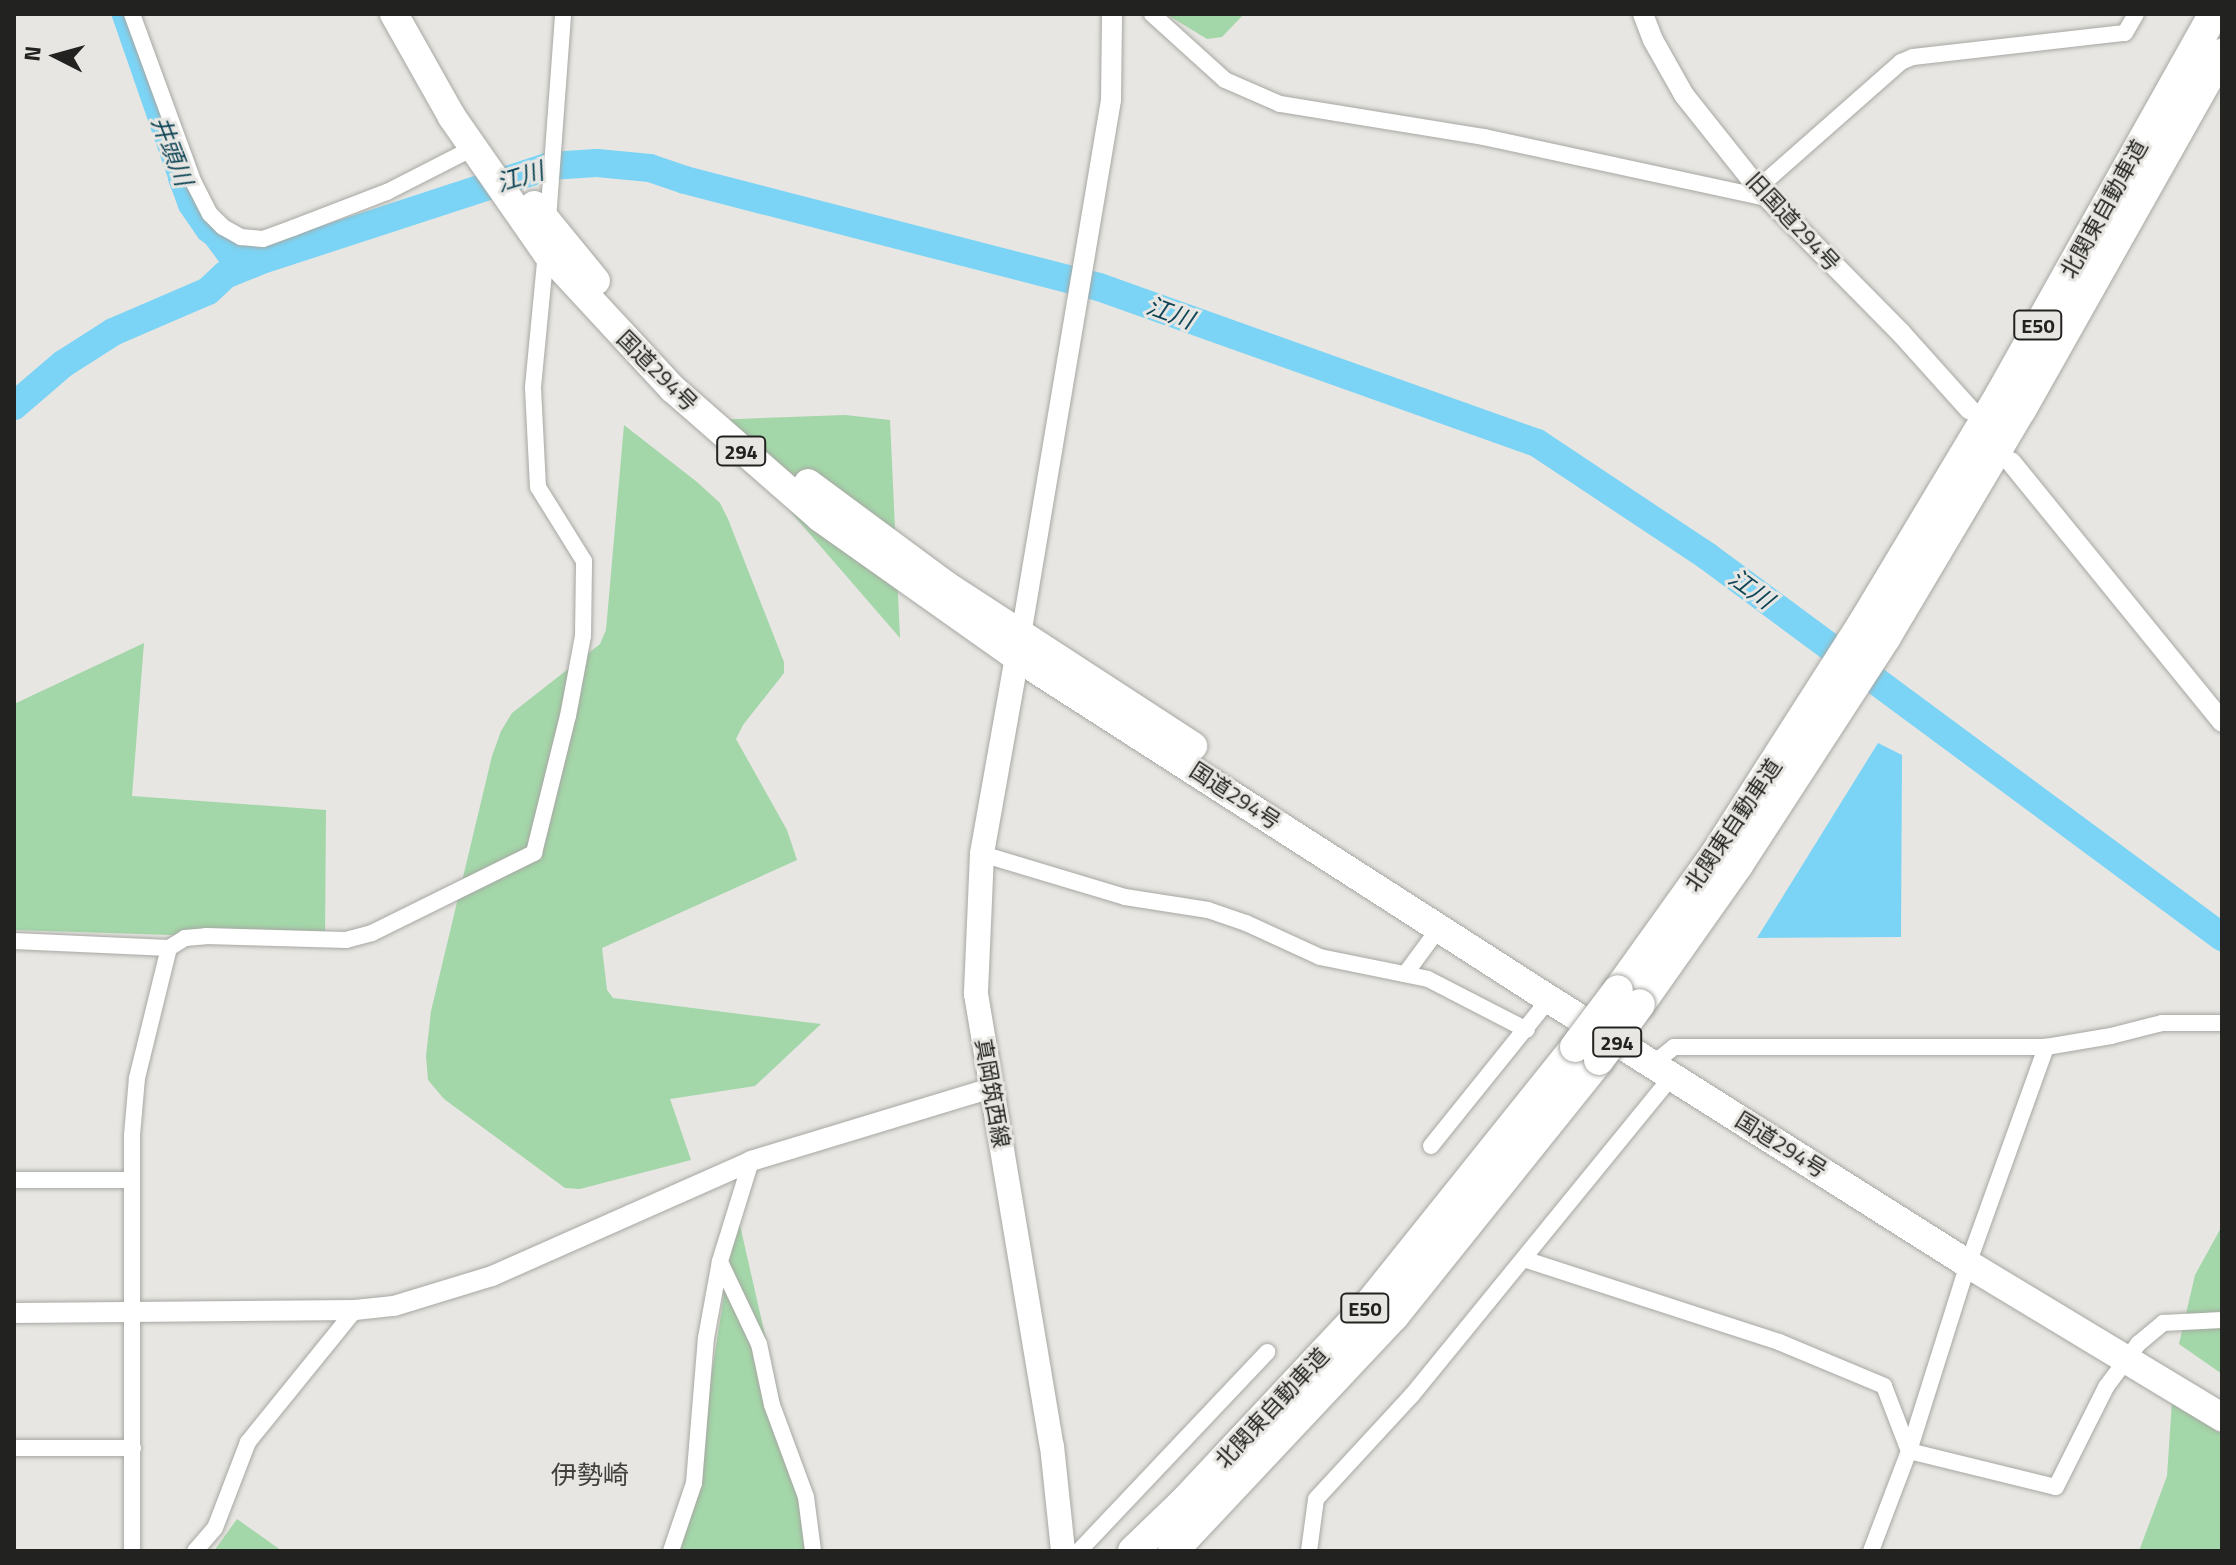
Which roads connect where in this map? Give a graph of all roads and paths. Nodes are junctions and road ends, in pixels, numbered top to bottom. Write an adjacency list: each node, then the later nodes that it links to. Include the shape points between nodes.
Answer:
1 (132, 14): 11 (street, via 194,183 210,214 241,237 263,239)
2 (394, 14): 11 (highway, 国道294号 / 294)
3 (416, 14): 11 (highway, 国道294号 / 294)
4 (563, 14): 12 (street, via 553,143)
5 (1112, 14): 18 (street, via 1111,100)
6 (1152, 14): 13 (street, via 1225,80 1280,104 1484,137)
7 (1643, 14): 13 (street, 旧国道294号, via 1684,95)
8 (2136, 14): 13 (street, via 2125,33 1901,62)
9 (2211, 20): 17 (highway, 北関東自動車道 / E50)
10 (2222, 54): 17 (highway, 北関東自動車道 / E50, via 2021,410)
11 (482, 152): 12 (highway, 国道294号 / 294)
12 (527, 190): 14 (highway, 国道294号 / 294); 14 (street)
13 (1762, 193): 15 (street, 旧国道294号)
14 (547, 238): 18 (highway, 国道294号 / 294, via 765,449); 23 (street, via 533,387 538,487 584,561 583,636 534,853 359,937 206,936 185,938)
15 (1970, 410)
16 (2011, 462): 19 (street)
17 (1874, 630): 29 (highway, 北関東自動車道 / E50, bridge, via 1826,708 1716,853 1629,997)
18 (1019, 646): 20 (main road, 真岡筑西線); 21 (highway, 国道294号 / 294); 30 (highway, 国道294号 / 294)
19 (2222, 722)
20 (982, 854): 24 (street, via 1125,897 1208,910 1320,957); 31 (main road, 真岡筑西線, via 976,994)
21 (1439, 928): 24 (street); 25 (highway, 国道294号 / 294)
22 (14, 941): 23 (street)
23 (169, 948): 35 (street, via 137,1078)
24 (1406, 973): 27 (street)
25 (1549, 999): 27 (street); 30 (highway, 国道294号 / 294)
26 (2222, 1023): 28 (street, via 2162,1023)
27 (1527, 1030): 32 (street)
28 (2046, 1047): 30 (street, via 1674,1047); 36 (street)
29 (1587, 1054): 56 (highway, 北関東自動車道 / E50, via 1371,1302); 57 (highway, 北関東自動車道 / E50, via 1394,1316)
30 (1663, 1065): 36 (highway, 国道294号 / 294); 37 (street)
31 (991, 1088): 33 (street); 54 (main road, 真岡筑西線, via 1052,1446)
32 (1431, 1146)
33 (751, 1161): 38 (street); 39 (street, via 460,1288 394,1306)
34 (14, 1180): 35 (street)
35 (131, 1180): 40 (street)
36 (1971, 1255): 44 (highway, 国道294号 / 294); 49 (street)
37 (1524, 1259): 49 (street, via 1779,1342 1884,1386); 58 (street, via 1412,1395 1316,1499)
38 (720, 1261): 52 (street, via 706,1338 694,1483); 53 (street, via 759,1344 772,1405 806,1497)
39 (355, 1310): 40 (street); 51 (street, via 248,1442 215,1528)
40 (133, 1312): 41 (street); 48 (street)
41 (14, 1313)
42 (2222, 1320): 44 (street, via 2163,1323)
43 (1267, 1352): 55 (street)
44 (2132, 1352): 45 (highway, 国道294号 / 294); 46 (highway, 国道294号 / 294); 49 (street, via 2106,1387 2056,1487)
45 (2222, 1394)
46 (2222, 1417)
47 (14, 1448): 48 (street)
48 (133, 1448): 50 (street)
49 (1909, 1451): 59 (street)
50 (132, 1551)
51 (195, 1551)
52 (671, 1551)
53 (813, 1551)
54 (1063, 1551)
55 (1079, 1551)
56 (1133, 1551)
57 (1173, 1551)
58 (1309, 1551)
59 (1871, 1551)

